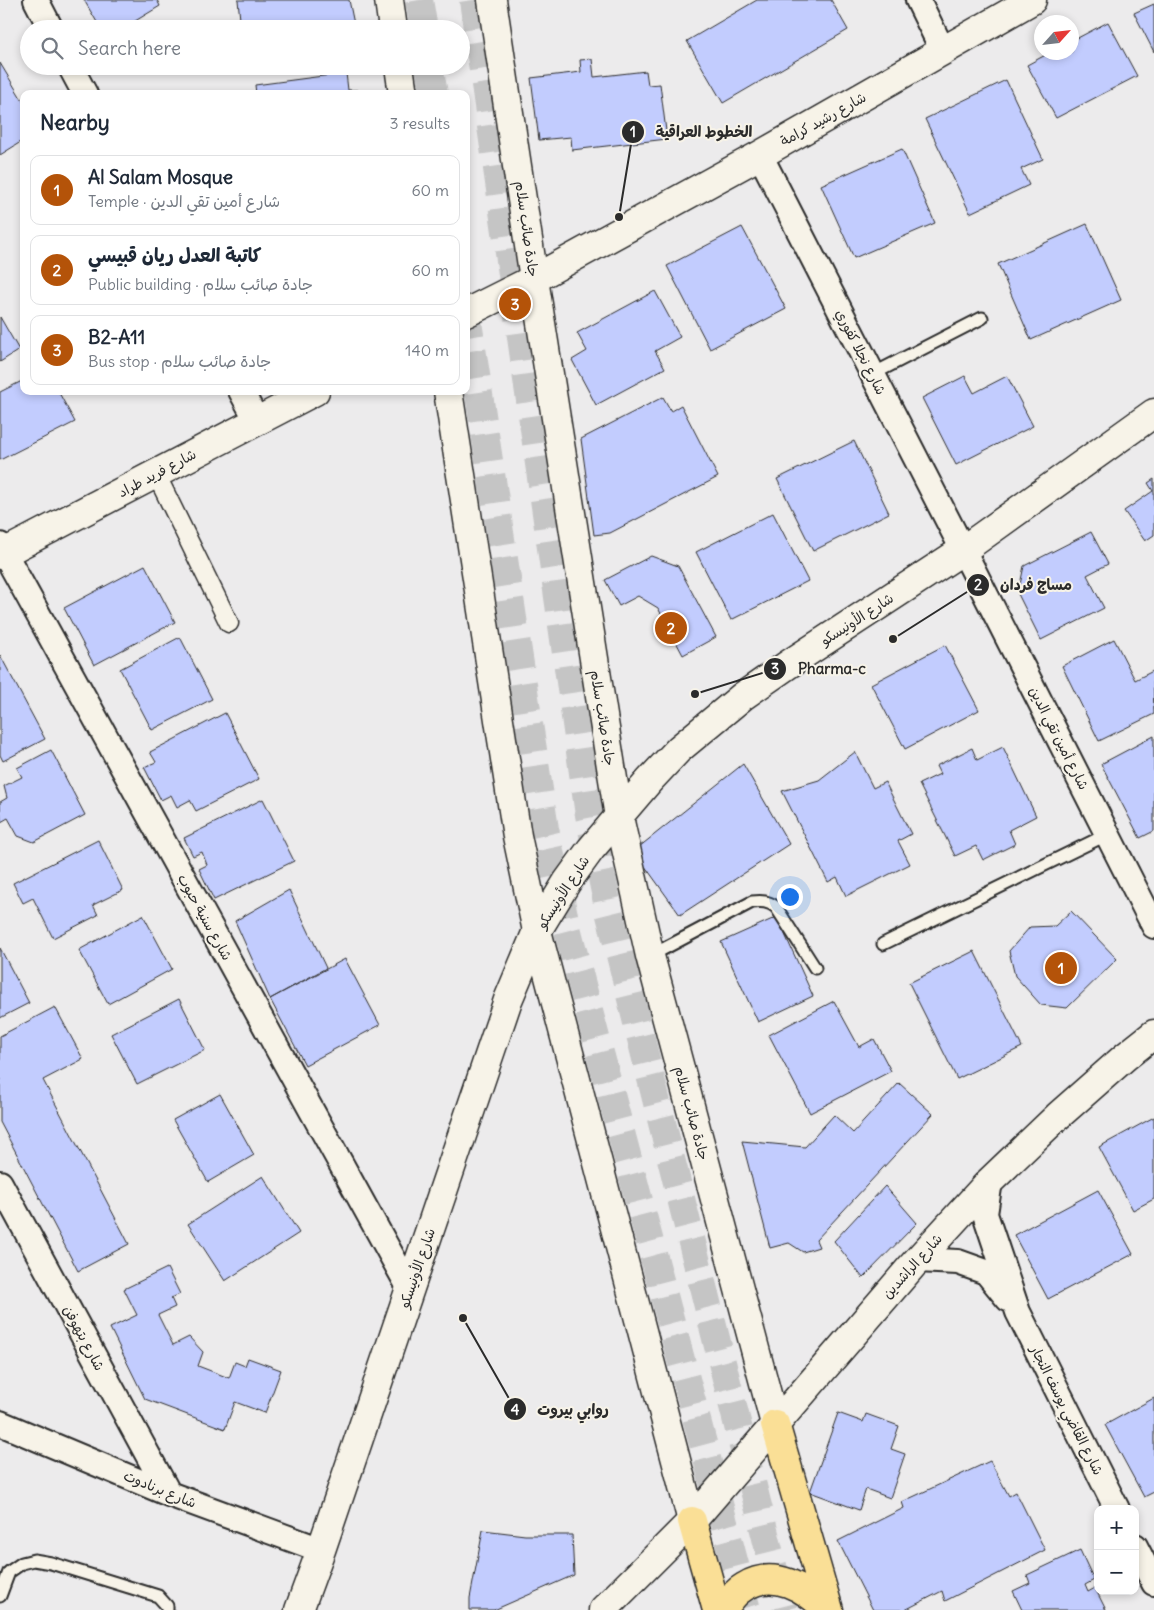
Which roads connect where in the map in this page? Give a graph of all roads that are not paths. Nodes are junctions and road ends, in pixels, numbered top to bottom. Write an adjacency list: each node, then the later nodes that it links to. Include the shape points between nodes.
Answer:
1 (36, 0): 6 (street)
2 (389, 0): 7 (street)
3 (492, 0): 14 (street, جادة صائب سلام)
4 (918, 0): 8 (street)
5 (1032, 0): 8 (street, شارع رشيد كرامة)
6 (46, 20)
7 (392, 20)
8 (943, 51): 13 (street, شارع رشيد كرامة)
9 (75, 75): 11 (street)
10 (400, 75): 12 (street)
11 (83, 90)
12 (402, 90)
13 (760, 155): 14 (street, شارع رشيد كرامة); 17 (street, شارع نجلا كفوري)
14 (534, 279): 15 (street, شارع رشيد كرامة); 27 (street, جادة صائب سلام)
15 (470, 311)
16 (982, 318): 17 (lane)
17 (872, 374): 24 (street, شارع نجلا كفوري)
18 (243, 395): 22 (street)
19 (306, 395): 22 (street, شارع فريد طراد)
20 (449, 395): 30 (street, via 517,836)
21 (1154, 413): 24 (street, شارع الأونيسكو)
22 (257, 421): 23 (street, شارع فريد طراد)
23 (156, 474): 25 (street, شارع فريد طراد); 26 (street)
24 (963, 550): 27 (street, شارع الأونيسكو, via 744,696 679,750); 28 (street, شارع أمين تقي الدين)
25 (2, 551): 38 (street, شارع سنية حبوب)
26 (229, 623)
27 (619, 817): 30 (street, شارع الأونيسكو, via 567,882); 32 (street, جادة صائب سلام)
28 (1108, 834): 29 (street, شارع أمين تقي الدين); 31 (lane)
29 (1154, 926)
30 (537, 931): 38 (street, شارع الأونيسكو, via 508,1000); 44 (street)
31 (883, 944)
32 (650, 956): 33 (lane, via 752,902 763,901 776,907); 41 (street, جادة صائب سلام)
33 (815, 968)
34 (1154, 1034): 35 (street, شارع الراشدين, via 1058,1116)
35 (990, 1181): 37 (street, شارع الراشدين); 39 (street, شارع القاضي يوسف النجار, via 985,1214)
36 (0, 1183): 42 (street, شارع بتهوفن)
37 (917, 1260): 39 (street, شارع القاضي يوسف النجار, via 958,1262 986,1272); 41 (street, شارع الراشدين)
38 (410, 1289): 45 (street, شارع الأونيسكو)
39 (1018, 1312): 43 (street, شارع القاضي يوسف النجار)
40 (0, 1423): 42 (street, شارع برنادوت)
41 (775, 1424): 44 (street, شارع الراشدين); 54 (highway)
42 (168, 1494): 45 (street, شارع برنادوت)
43 (1115, 1505)
44 (692, 1521): 51 (street, شارع الراشدين); 52 (highway)
45 (321, 1550): 50 (street, شارع الأونيسكو)
46 (1137, 1550): 47 (street)
47 (1154, 1583)
48 (0, 1596): 49 (lane, via 9,1572 34,1560 158,1596)
49 (167, 1610)
50 (299, 1610)
51 (604, 1610)
52 (717, 1610)
53 (723, 1610): 54 (highway, via 743,1587 771,1579 801,1588)
54 (828, 1610)

